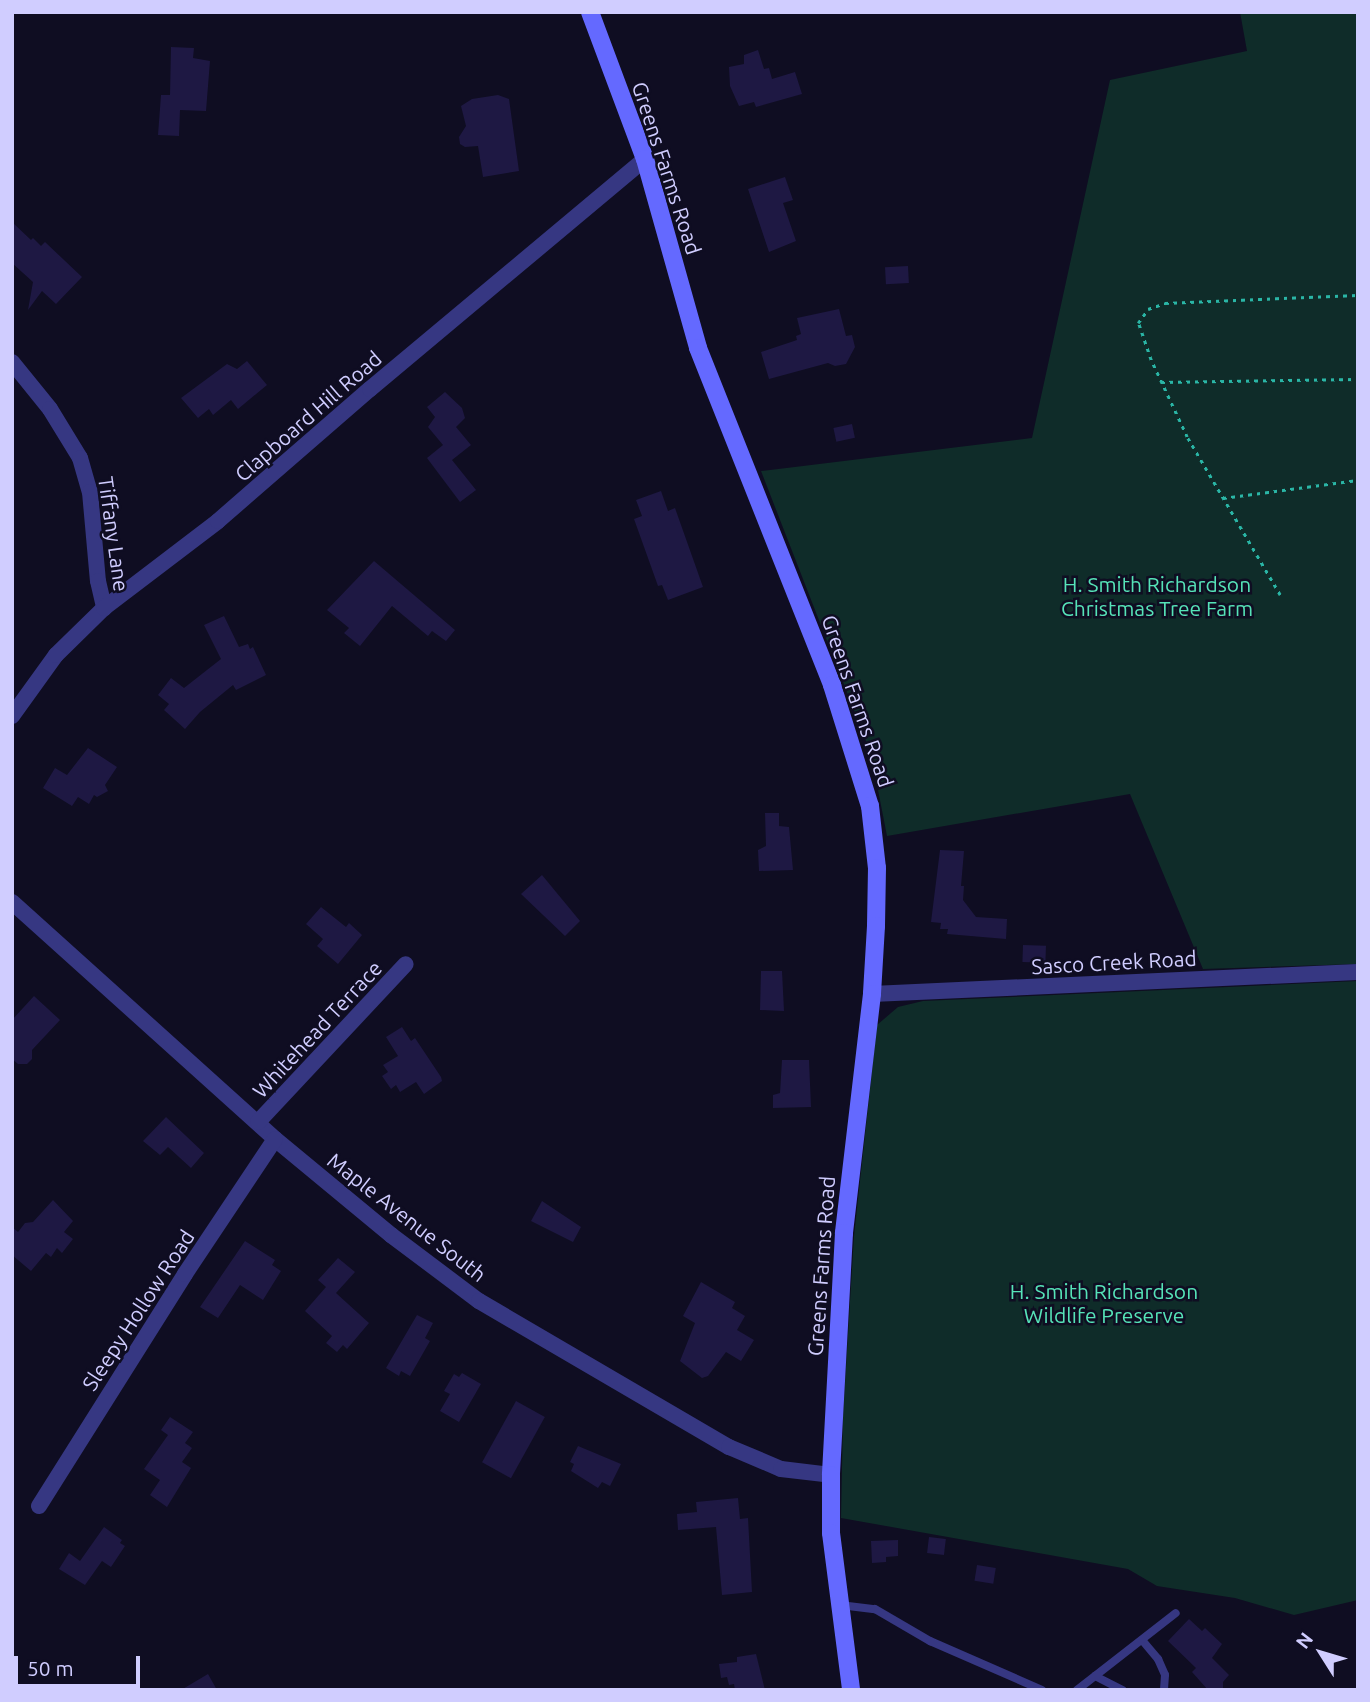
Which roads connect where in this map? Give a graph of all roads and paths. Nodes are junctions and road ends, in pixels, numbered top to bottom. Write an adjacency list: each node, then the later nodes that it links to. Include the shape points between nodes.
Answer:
1 (590, 12): 2 (street, Greens Farms Road)
2 (645, 159): 10 (street, Clapboard Hill Road, via 219,522); 15 (street, Greens Farms Road, via 698,348 832,685 870,806 877,868)
3 (1358, 295): 6 (path, via 1165,303 1148,309 1138,323)
4 (12, 362): 10 (street, Tiffany Lane, via 50,409 80,458 90,492)
5 (1358, 379): 6 (path)
6 (1161, 382): 8 (path)
7 (1358, 480): 8 (path)
8 (1223, 498): 9 (path)
9 (1280, 595)
10 (104, 608): 11 (street, Clapboard Hill Road, via 56,655)
11 (12, 716)
12 (12, 902): 16 (street, Maple Avenue South)
13 (406, 964): 16 (street, Whitehead Terrace)
14 (1358, 972): 15 (street, Sasco Creek Road)
15 (872, 994): 18 (street, Greens Farms Road, via 844,1233)
16 (258, 1122): 17 (street, Maple Avenue South)
17 (275, 1139): 18 (street, Maple Avenue South, via 479,1301 757,1461); 19 (street, Sleepy Hollow Road)
18 (831, 1475): 20 (street, Greens Farms Road, via 831,1533)
19 (39, 1506)
20 (840, 1605): 24 (street, Greens Farms Road); 25 (lane, via 875,1609 930,1641)
21 (1176, 1614): 22 (lane)
22 (1142, 1640): 23 (lane); 28 (lane, via 1158,1659 1165,1675)
23 (1095, 1676): 26 (lane); 27 (lane)
24 (851, 1690)
25 (1042, 1690)
26 (1077, 1690)
27 (1123, 1690)
28 (1164, 1690)

